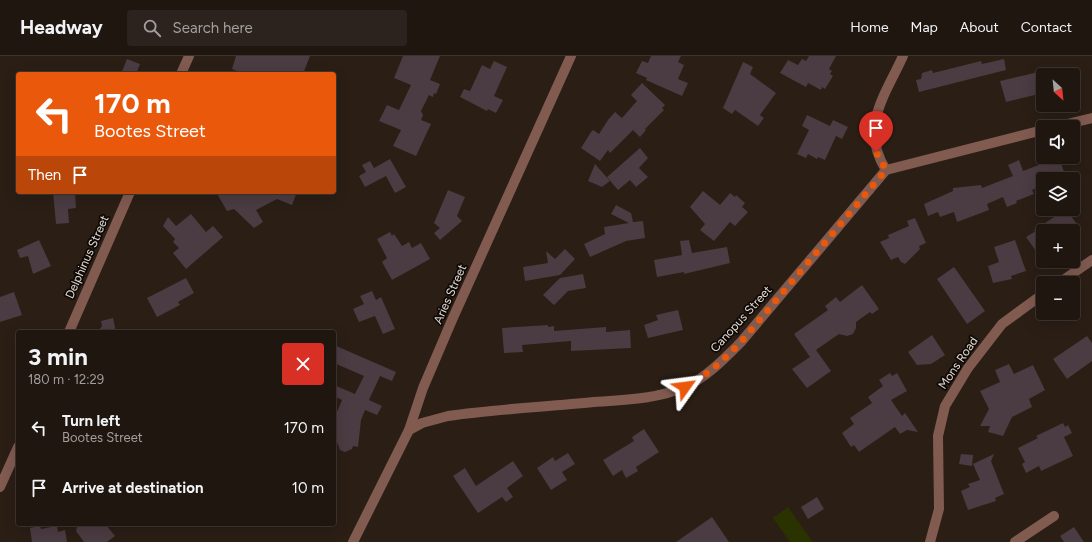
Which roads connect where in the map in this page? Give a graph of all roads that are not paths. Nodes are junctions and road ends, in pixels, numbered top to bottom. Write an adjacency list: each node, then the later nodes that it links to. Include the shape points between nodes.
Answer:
1 (189, 56): 4 (street)
2 (571, 56): 14 (street, Aries Street, via 452,320 423,388)
3 (903, 56): 8 (street, via 873,123 874,146)
4 (182, 72)
5 (1092, 118): 6 (street)
6 (1080, 121)
7 (1036, 132): 8 (street)
8 (886, 170): 14 (street, Canopus Street, via 741,342 721,362 685,387 662,394 624,400 448,416 422,423)
9 (129, 194): 13 (street, Delphinus Street)
10 (1092, 260): 11 (street)
11 (1068, 276)
12 (1036, 299): 19 (street, Mons Road, via 1002,324 968,368 945,406 938,436 939,509)
13 (70, 330)
14 (409, 430): 18 (street, Aries Street)
15 (16, 451): 16 (street)
16 (0, 487)
17 (1054, 516): 20 (street)
18 (353, 542)
19 (930, 542)
20 (1015, 542)

